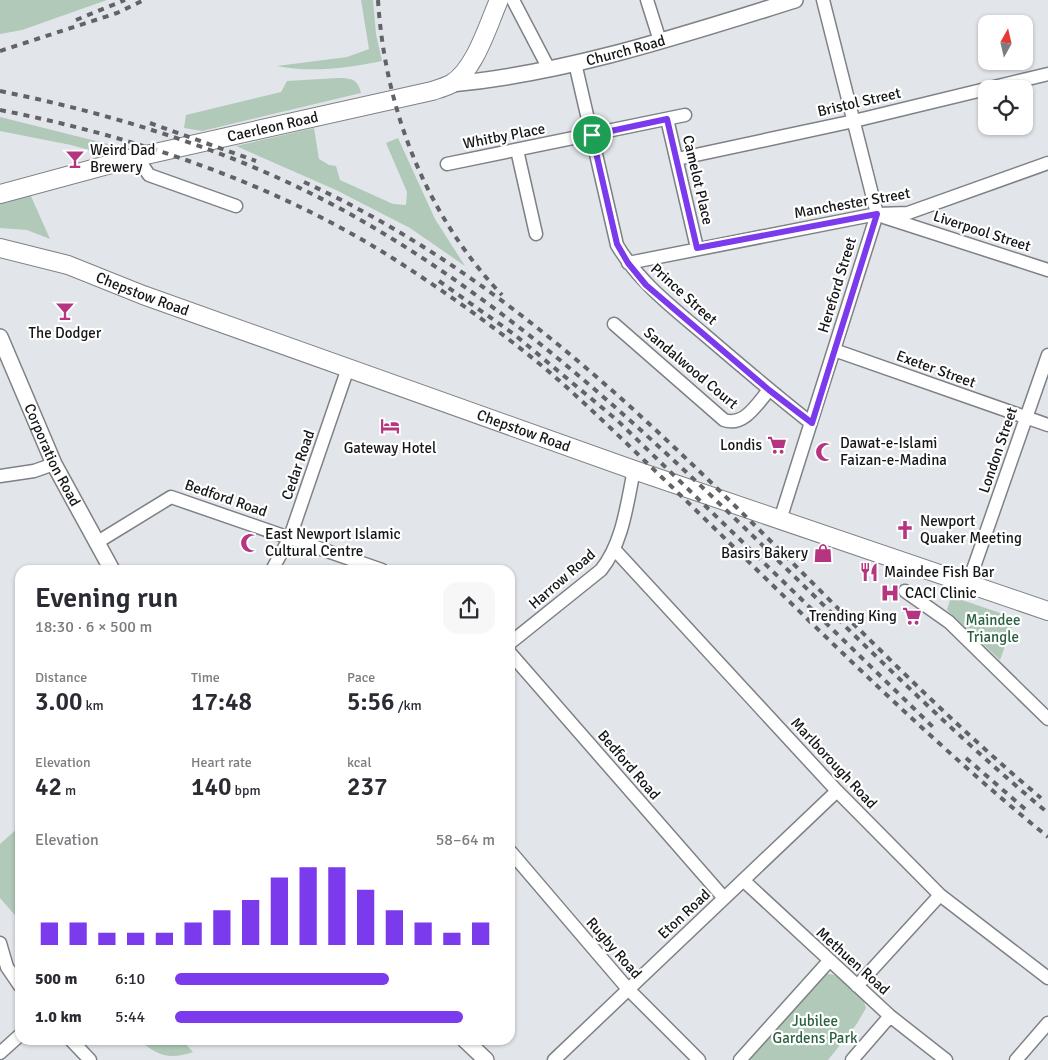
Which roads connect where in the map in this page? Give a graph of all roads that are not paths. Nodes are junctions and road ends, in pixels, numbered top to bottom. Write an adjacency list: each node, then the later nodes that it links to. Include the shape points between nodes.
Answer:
1 (499, 0): 10 (main road, Caerleon Road, via 472,59 463,74)
2 (513, 0): 8 (street)
3 (647, 0): 6 (street)
4 (795, 0): 6 (street, Church Road)
5 (823, 0): 13 (street)
6 (660, 41): 7 (street, Church Road)
7 (575, 63): 8 (street, Church Road); 14 (street, Prince Street)
8 (549, 69): 10 (street, Church Road)
9 (1048, 74): 13 (street, Bristol Street)
10 (451, 84): 16 (main road, Caerleon Road, via 432,91)
11 (685, 115): 12 (street, Whitby Place)
12 (667, 119): 14 (street, Whitby Place); 17 (street, Camelot Place)
13 (854, 121): 17 (street, Bristol Street); 22 (street)
14 (592, 135): 15 (street, Whitby Place); 26 (street, Prince Street, via 617,244)
15 (517, 150): 18 (street, Whitby Place); 23 (street)
16 (137, 157): 20 (main road, Caerleon Road); 21 (street, via 149,175)
17 (677, 159): 24 (street, Camelot Place)
18 (447, 164)
19 (1048, 164): 22 (street, Manchester Street, via 908,213)
20 (0, 194)
21 (236, 206)
22 (877, 214): 24 (street, Manchester Street); 27 (street, Liverpool Street); 30 (street, Hereford Street)
23 (536, 234)
24 (697, 248): 26 (street, Manchester Street)
25 (2, 251): 33 (main road, Chepstow Road, via 68,266)
26 (628, 263): 34 (street, Prince Street, via 646,285)
27 (1048, 270)
28 (614, 324): 34 (street, Sandalwood Court, via 724,420 733,423 742,420)
29 (0, 336): 32 (street, Corporation Road)
30 (834, 350): 35 (street, Exeter Street); 36 (street, Hereford Street)
31 (1048, 355): 35 (street, London Street)
32 (5, 359): 38 (street, Corporation Road)
33 (348, 368): 39 (main road, Chepstow Road); 42 (street, Cedar Road)
34 (769, 390): 36 (street, Prince Street)
35 (1026, 417): 37 (street, Exeter Street); 48 (street, London Street)
36 (812, 423): 41 (street, Hereford Street)
37 (1048, 425)
38 (54, 464): 40 (street); 43 (street, Corporation Road)
39 (634, 470): 41 (main road, Chepstow Road); 44 (street, Harrow Road)
40 (0, 476)
41 (780, 520): 48 (main road, Chepstow Road)
42 (290, 537): 43 (street, Bedford Road, via 171,497); 46 (street, Cedar Road); 47 (street, Bedford Road)
43 (96, 543): 45 (street, Corporation Road)
44 (614, 549): 51 (street, Harrow Road, via 601,570); 54 (street, Marlborough Road)
45 (109, 565)
46 (275, 565)
47 (368, 565)
48 (968, 584): 50 (main road, Chepstow Road)
49 (905, 590): 53 (street, via 949,622)
50 (1048, 611)
51 (515, 639)
52 (515, 659): 58 (street, Bedford Road)
53 (1048, 719)
54 (837, 791): 56 (street, Eton Road); 57 (street, Marlborough Road)
55 (515, 857): 64 (street, Rugby Road)
56 (743, 880): 58 (street, Eton Road); 60 (street, Methuen Road)
57 (940, 895): 61 (street, Marlborough Road); 63 (street)
58 (724, 898): 64 (street, Eton Road)
59 (0, 943): 62 (street, via 6,967)
60 (829, 961): 63 (street, Methuen Road); 75 (street)
61 (1048, 978)
62 (15, 979)
63 (857, 986): 65 (street, Methuen Road)
64 (628, 989): 73 (street, Eton Road); 74 (street, Rugby Road)
65 (890, 1016): 76 (street); 77 (street, Methuen Road)
66 (1048, 1022): 78 (street)
67 (15, 1040): 70 (street)
68 (76, 1045): 71 (street)
69 (470, 1045): 72 (street)
70 (0, 1053)
71 (90, 1060)
72 (486, 1060)
73 (554, 1060)
74 (699, 1060)
75 (740, 1060)
76 (852, 1060)
77 (946, 1060)
78 (1016, 1060)

